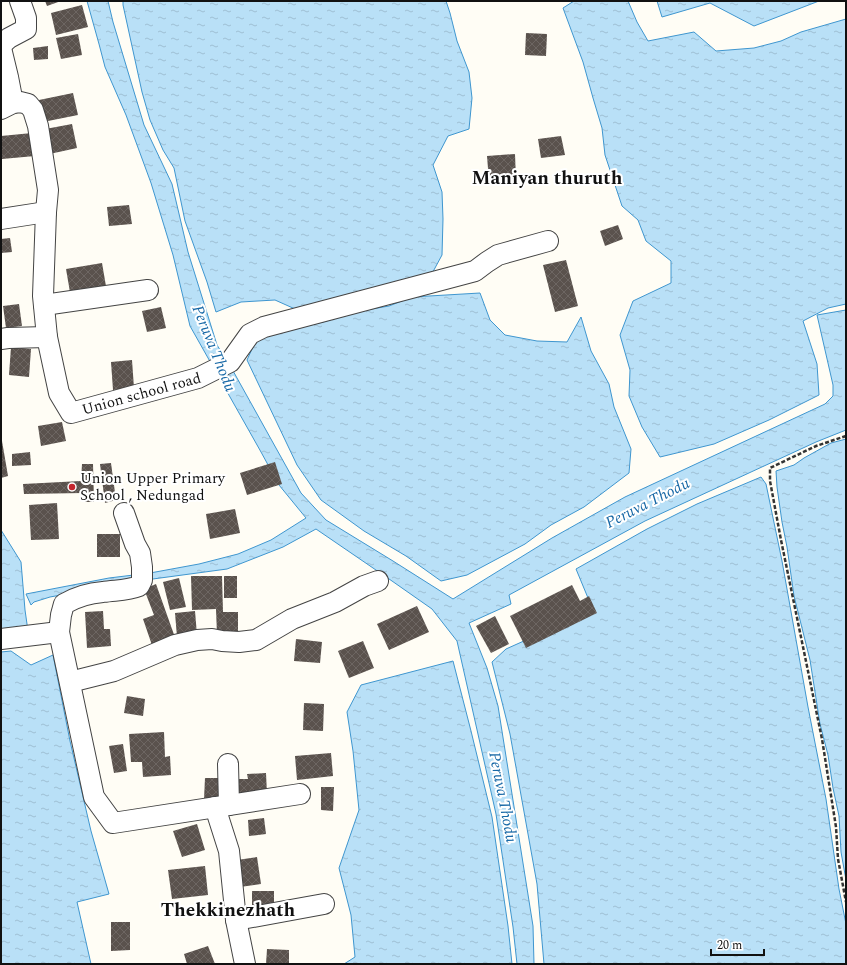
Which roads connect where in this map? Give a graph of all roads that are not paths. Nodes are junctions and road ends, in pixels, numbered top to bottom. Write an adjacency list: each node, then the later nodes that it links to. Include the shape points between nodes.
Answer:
1 (20, 1): 2 (street, via 26,18 26,29)
2 (1, 45)
3 (1, 48): 4 (street, via 8,77)
4 (7, 106): 5 (street, Union school road, via 20,102 28,104 33,110 48,190)
5 (46, 212): 6 (street); 9 (street, Union school road)
6 (1, 219)
7 (548, 240): 10 (street, Union school road, via 498,255 475,271 264,327 250,334 221,366 198,378 71,413 59,393)
8 (148, 290): 9 (street)
9 (44, 305): 10 (street, Union school road)
10 (47, 337): 11 (street)
11 (1, 339)
12 (124, 512): 14 (street, via 140,553 142,576 139,586 83,596 64,604)
13 (378, 581): 16 (street, via 336,602 292,619 256,640 222,642 212,638 175,645 114,671)
14 (59, 632): 15 (street); 16 (street)
15 (1, 639)
16 (70, 682): 19 (street, via 94,796 113,823)
17 (228, 764): 19 (street)
18 (300, 794): 19 (street)
19 (222, 806): 21 (street)
20 (324, 904): 21 (street)
21 (236, 920): 22 (street)
22 (245, 964)

